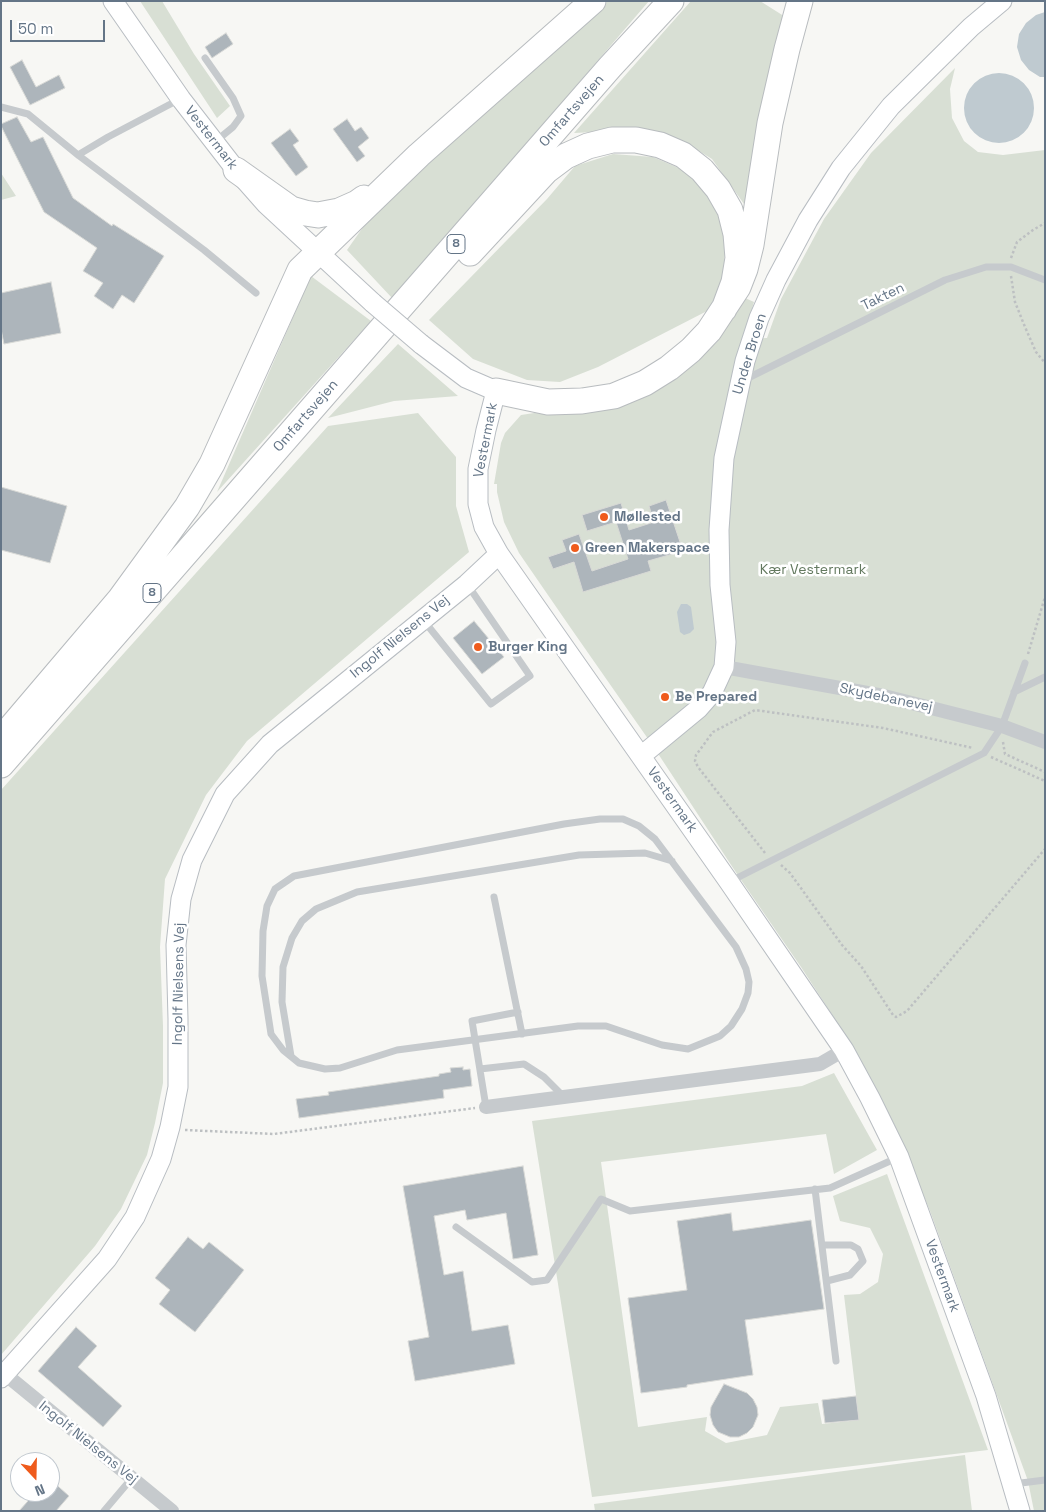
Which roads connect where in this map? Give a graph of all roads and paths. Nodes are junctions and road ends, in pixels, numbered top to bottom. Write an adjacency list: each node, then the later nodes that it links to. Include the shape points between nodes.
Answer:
1 (112, 1): 9 (street, Vestermark)
2 (593, 1): 13 (highway)
3 (662, 1): 8 (highway, 8)
4 (671, 1): 8 (highway, 8)
5 (800, 1): 20 (highway, via 770,123 749,253 738,287)
6 (1002, 1): 22 (street, Under Broen, via 891,106 841,168 776,280)
7 (205, 58): 11 (lane, via 242,116)
8 (610, 67): 24 (highway, Omfartsvejen / 8)
9 (181, 99): 11 (street, Vestermark); 12 (lane)
10 (1, 107): 12 (lane, via 28,114)
11 (214, 143): 14 (street, Vestermark)
12 (78, 155): 19 (lane)
13 (419, 155): 14 (highway, via 357,203 318,215 291,209); 16 (highway)
14 (236, 170): 16 (street, Vestermark, via 266,204)
15 (1045, 223): 17 (path, via 1017,242)
16 (317, 252): 23 (street, Vestermark, bridge, via 444,363 466,378); 34 (highway, via 300,270 212,464 187,506 120,598)
17 (1010, 267): 18 (lane, Takten); 21 (path, via 1016,302 1036,352); 22 (lane, Takten, via 986,267 945,280)
18 (1045, 280)
19 (256, 293)
20 (724, 308): 23 (highway, via 709,331 669,368 614,396 548,402); 24 (highway, via 734,282 738,258 732,218 718,189 683,155 660,145 612,140 588,146 566,156 546,171 381,347)
21 (1045, 363)
22 (740, 382): 30 (street, Under Broen, via 724,458 719,530 726,642)
23 (496, 391): 25 (street, Vestermark, via 478,469 478,504 484,527)
24 (302, 420): 38 (highway, Omfartsvejen / 8)
25 (499, 554): 26 (street, Ingolf Nielsens Vej); 37 (street, Vestermark)
26 (467, 584): 28 (street, Ingolf Nielsens Vej); 28 (lane, via 530,676 491,704)
27 (1045, 597): 29 (path)
28 (422, 619): 61 (street, Ingolf Nielsens Vej, via 270,744 225,794 192,860 181,899 176,945 178,1087 161,1159 136,1217 107,1259)
29 (1025, 663): 32 (lane)
30 (724, 668): 33 (street, Skydebanevej, via 884,696); 37 (street, Under Broen, via 712,693 698,709)
31 (1045, 677): 32 (lane)
32 (1014, 692): 33 (lane)
33 (1002, 726): 35 (street, Skydebanevej); 36 (lane); 39 (path, via 1005,754)
34 (1, 739)
35 (1045, 742)
36 (984, 753): 40 (path); 42 (lane); 42 (path, via 883,728 755,710 714,732 695,760 768,856)
37 (641, 756): 44 (street, Vestermark)
38 (1, 765)
39 (1045, 772)
40 (1045, 781)
41 (1045, 849): 42 (path, via 908,1011 896,1017 861,966)
42 (775, 859): 44 (lane)
43 (672, 861): 47 (lane, via 736,947 746,969 748,993 731,1026 720,1036 688,1049 662,1046 606,1026 578,1026); 50 (lane, via 645,853 579,855 357,892 316,908 302,921 292,938 283,967 282,1002); 50 (lane, via 639,826 622,819 600,819 294,876 275,889 267,906 262,967 271,1034)
44 (729, 882): 49 (street, Vestermark)
45 (494, 897): 46 (lane)
46 (518, 1012): 47 (lane); 48 (lane, via 472,1021)
47 (522, 1034): 48 (lane)
48 (476, 1040): 50 (lane, via 397,1050 340,1068 326,1069 299,1063); 51 (lane)
49 (844, 1050): 52 (street, via 820,1064); 55 (street, Vestermark)
50 (291, 1056)
51 (480, 1069): 52 (lane, via 524,1064 544,1077); 53 (lane)
52 (564, 1097): 53 (street)
53 (486, 1107): 54 (path, via 274,1134)
54 (183, 1130)
55 (899, 1156): 56 (lane, via 830,1188); 64 (street, Vestermark, via 986,1396)
56 (815, 1189): 57 (lane, via 630,1211 601,1199 548,1280 532,1282); 58 (lane)
57 (456, 1227)
58 (822, 1245): 59 (lane); 59 (lane, via 851,1245 858,1249 863,1261 850,1275)
59 (826, 1281): 60 (lane)
60 (836, 1361)
61 (3, 1376): 62 (street, Ingolf Nielsens Vej)
62 (132, 1478): 65 (lane); 66 (street, Ingolf Nielsens Vej)
63 (1045, 1480): 64 (lane)
64 (1012, 1484): 67 (street, Vestermark)
65 (104, 1511)
66 (172, 1511)
67 (1020, 1511)

